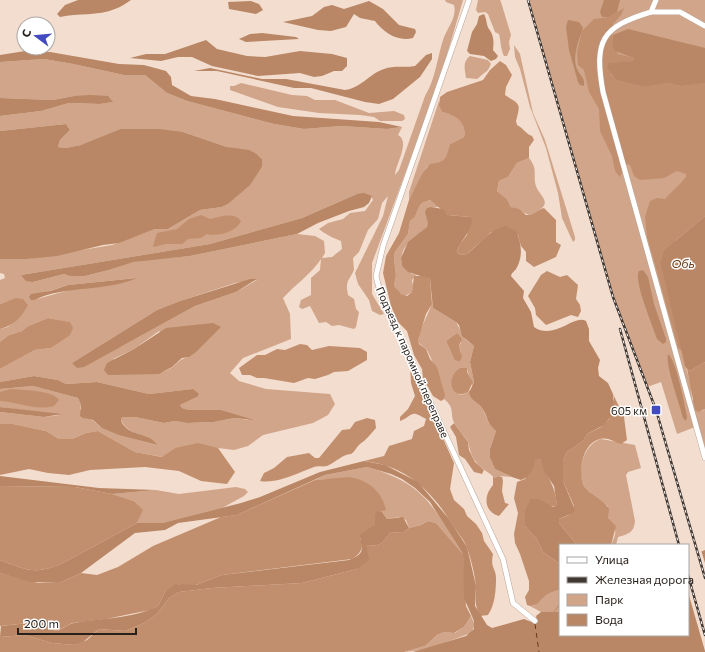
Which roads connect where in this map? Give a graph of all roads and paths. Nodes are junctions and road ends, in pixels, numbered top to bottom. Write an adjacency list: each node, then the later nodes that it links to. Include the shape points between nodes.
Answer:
1 (469, 0): 6 (street, Подъезд к паромной переправе, via 383,246 376,276 381,296 503,559 513,602)
2 (656, 0): 3 (street)
3 (652, 12): 4 (street, via 680,12); 5 (street, via 630,18 610,31 601,44 600,71 603,92)
4 (705, 26)
5 (705, 458)
6 (535, 621)

